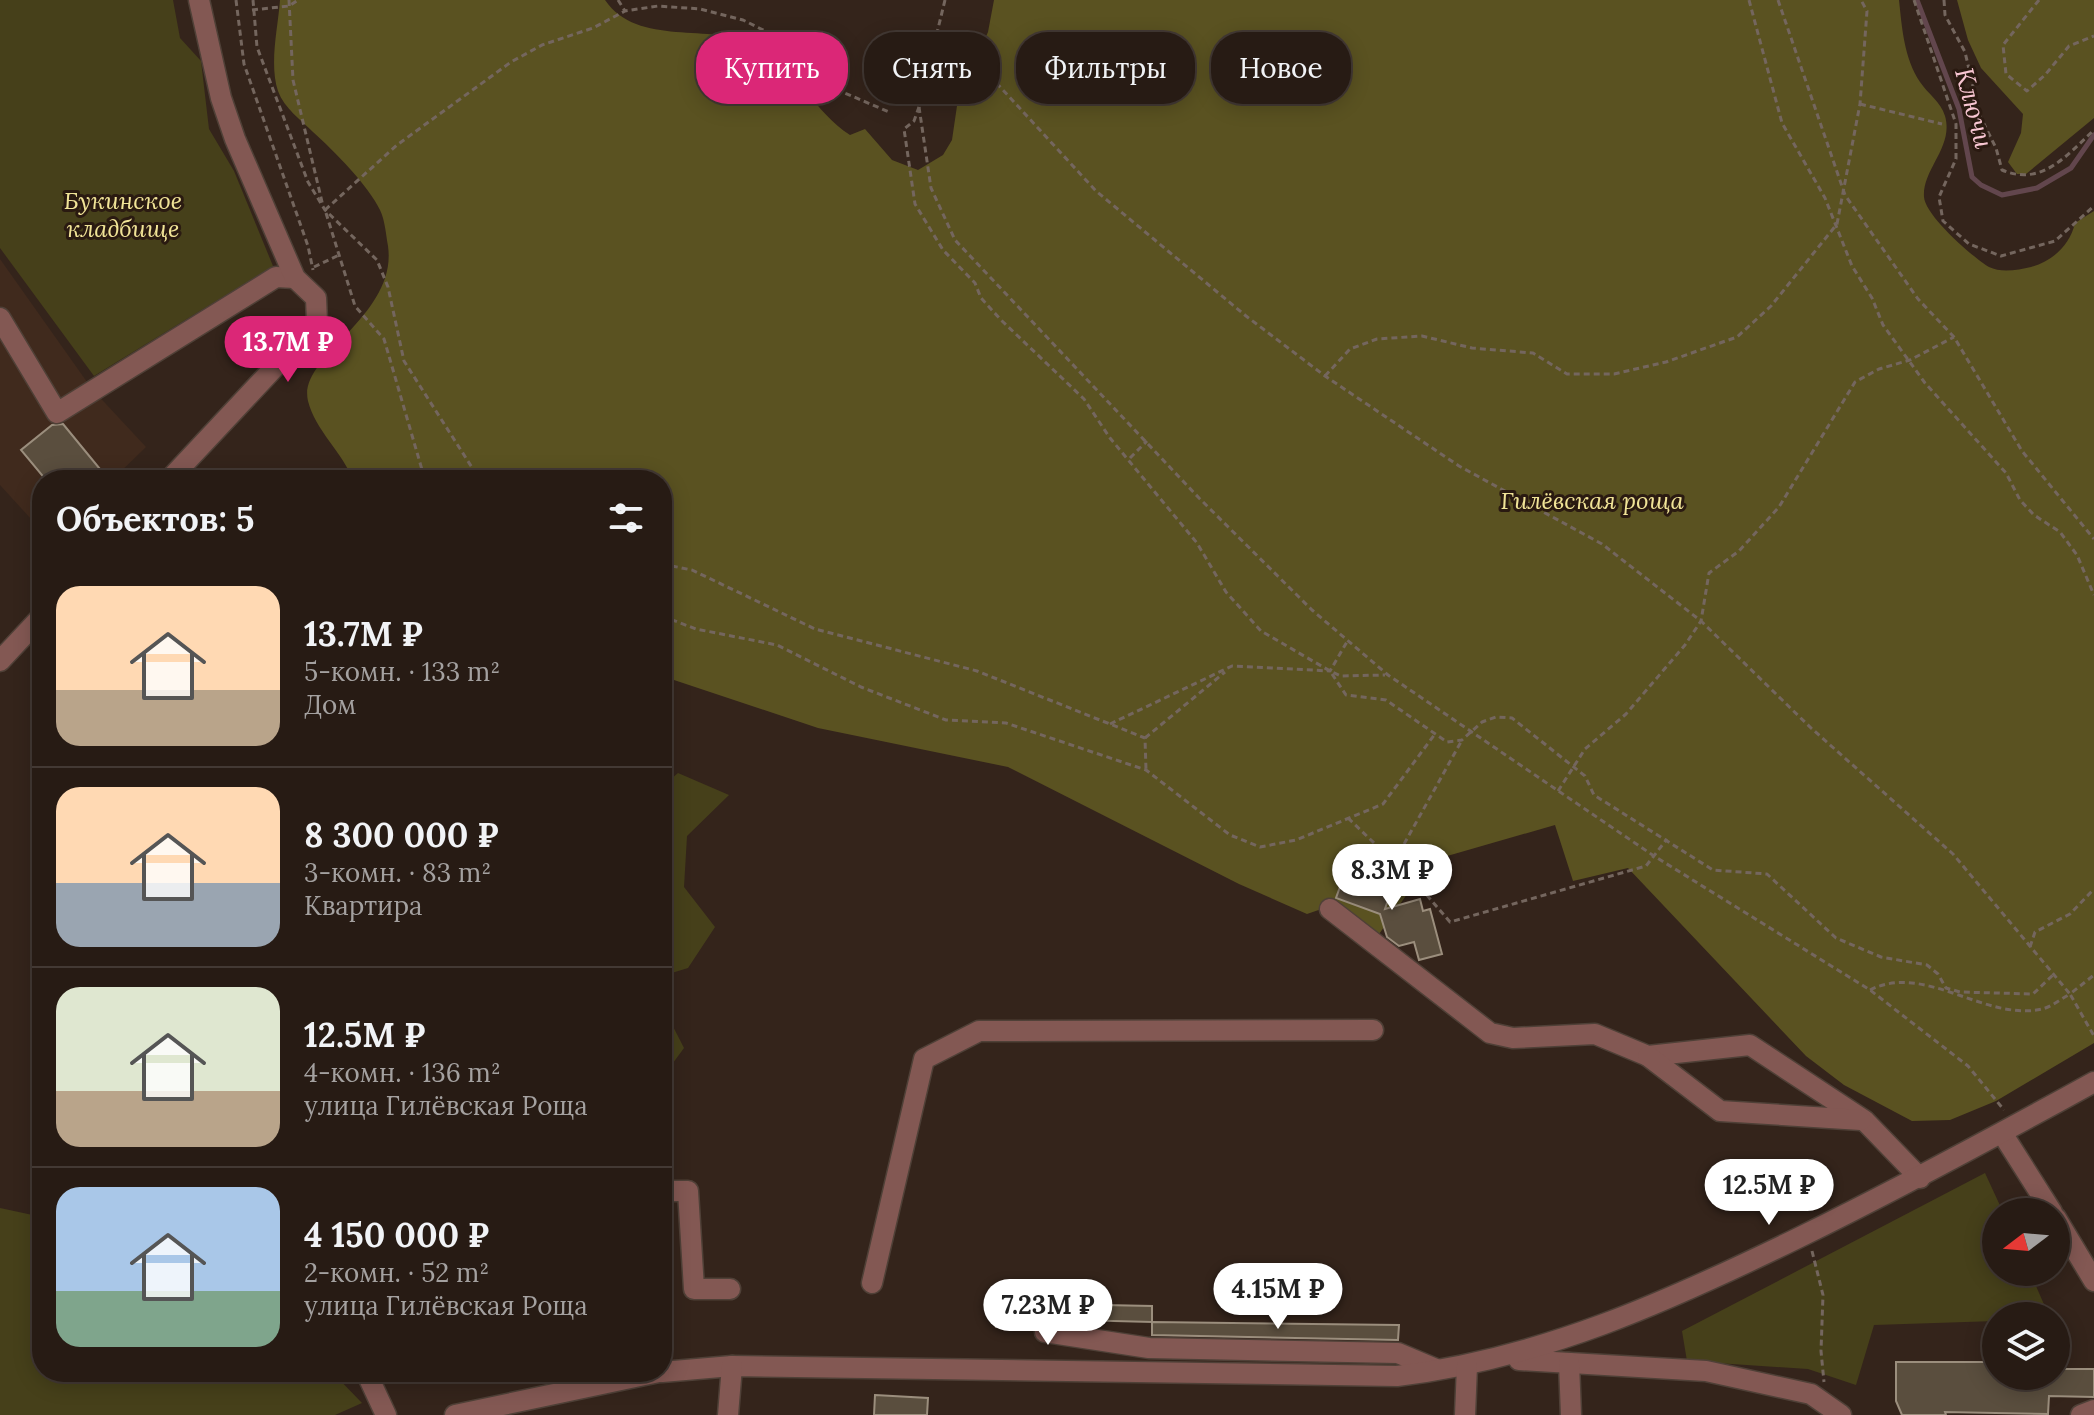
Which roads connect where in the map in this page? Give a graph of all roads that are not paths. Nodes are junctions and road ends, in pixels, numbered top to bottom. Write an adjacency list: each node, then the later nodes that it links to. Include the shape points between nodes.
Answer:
1 (199, 0): 2 (street, via 235,139)
2 (304, 273): 3 (street, via 276,277 57,413); 4 (street, via 316,298 317,322)
3 (0, 318)
4 (178, 470)
5 (32, 629): 6 (street)
6 (0, 661)
7 (1330, 909): 9 (street, via 1490,1033 1527,1038 1595,1034)
8 (1373, 1030): 18 (street, via 979,1031 924,1059)
9 (1648, 1056): 11 (street, via 1720,1111); 11 (street, via 1750,1045)
10 (2094, 1082): 12 (street)
11 (1864, 1120): 13 (street)
12 (2009, 1129): 13 (street); 15 (street)
13 (1920, 1178): 21 (street, via 1592,1331)
14 (672, 1191): 19 (street, via 688,1191 694,1289)
15 (2045, 1198)
16 (2070, 1241): 17 (street)
17 (2094, 1281)
18 (872, 1283)
19 (730, 1289)
20 (1045, 1332): 26 (street, via 1149,1348 1398,1353)
21 (1499, 1358): 22 (street); 24 (street)
22 (1569, 1363): 29 (street, via 1706,1371); 35 (street)
23 (732, 1366): 25 (street); 26 (street, via 1397,1376); 33 (street)
24 (1467, 1366): 26 (street); 34 (street)
25 (672, 1371)
26 (1440, 1371)
27 (371, 1382): 31 (street)
28 (613, 1382): 32 (street)
29 (1825, 1407)
30 (2094, 1410): 36 (street)
31 (386, 1415)
32 (455, 1415)
33 (728, 1415)
34 (1465, 1415)
35 (1571, 1415)
36 (2081, 1415)

